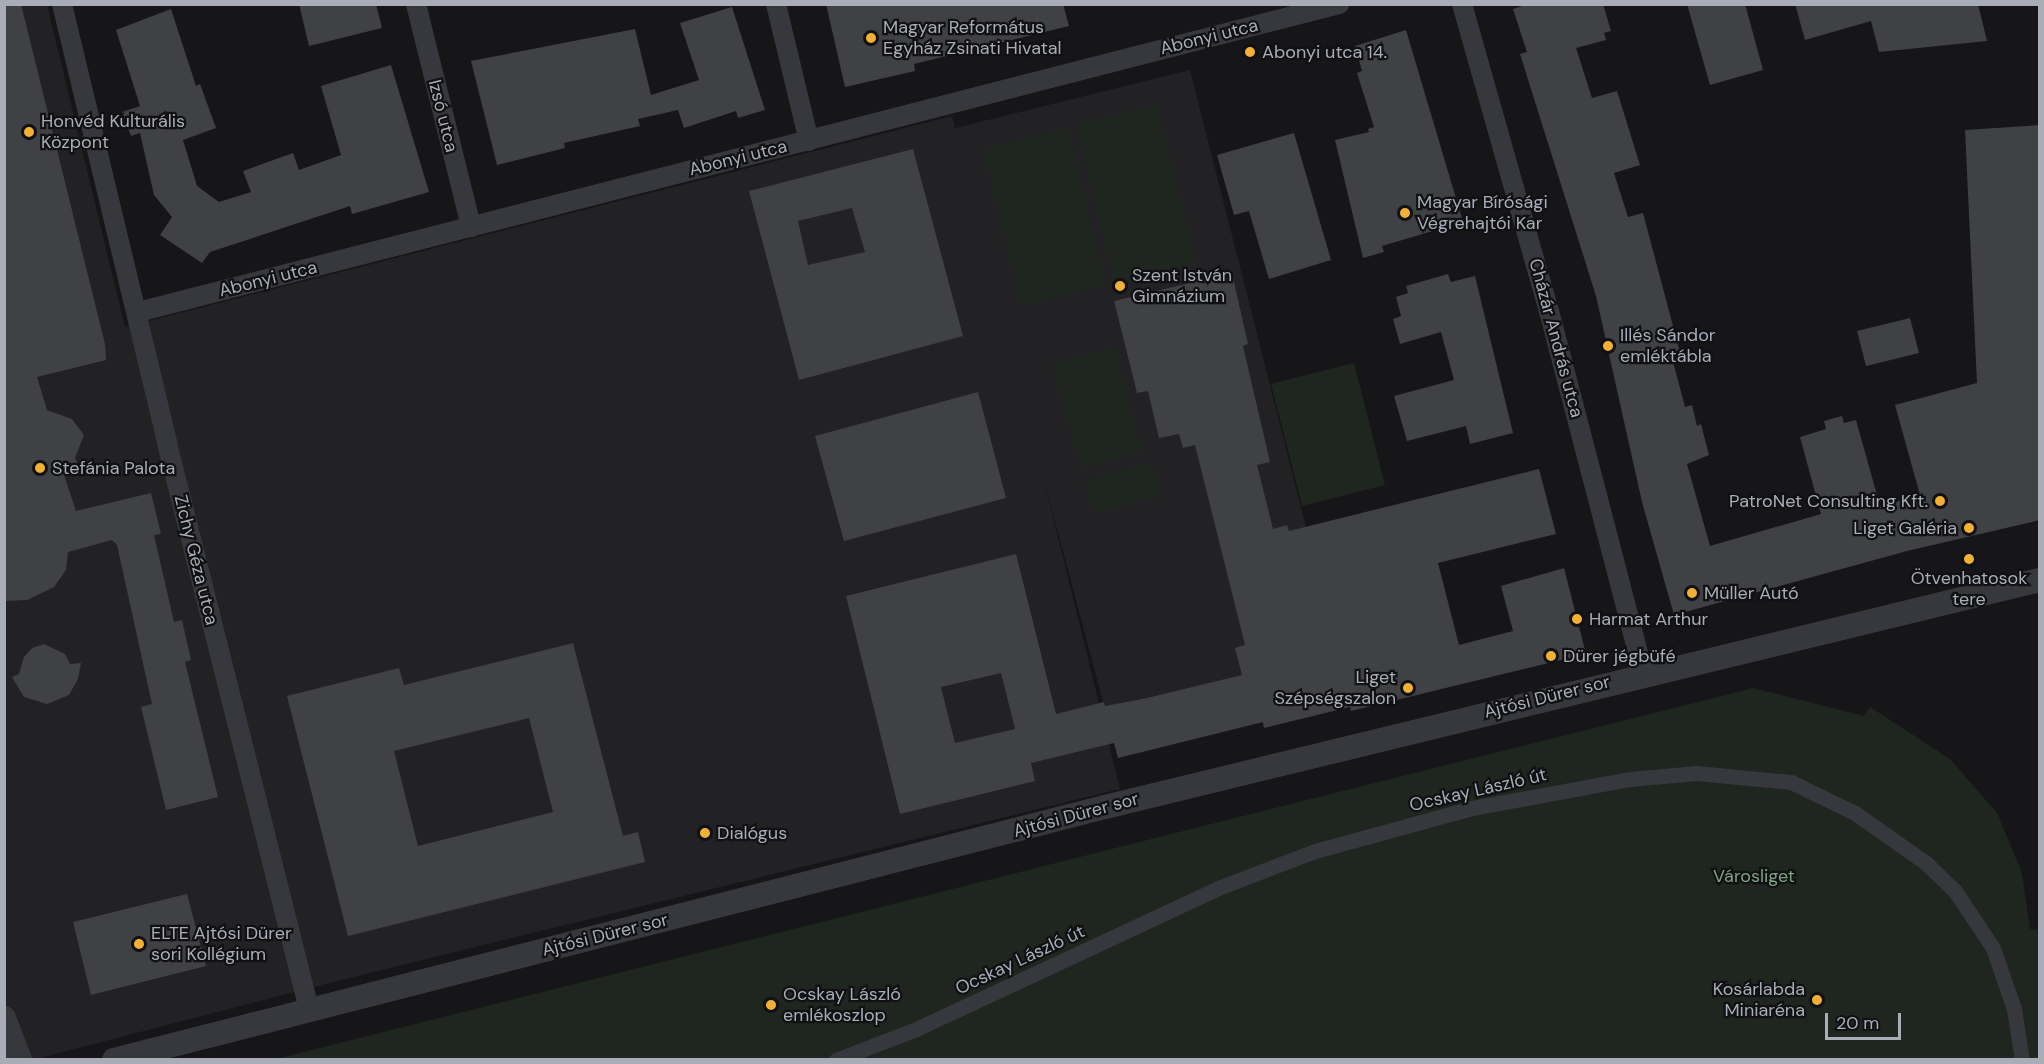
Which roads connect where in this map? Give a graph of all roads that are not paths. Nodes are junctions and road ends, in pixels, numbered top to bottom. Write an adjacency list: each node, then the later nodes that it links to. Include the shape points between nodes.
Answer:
1 (62, 4): 8 (street, Zichy Géza utca)
2 (416, 4): 7 (street, Izsó utca)
3 (776, 4): 6 (street)
4 (1339, 4): 6 (street, Abonyi utca)
5 (1462, 4): 10 (street, Cházár András utca, via 1549,311)
6 (809, 141): 7 (street, Abonyi utca)
7 (471, 227): 8 (street, Abonyi utca)
8 (138, 312): 11 (street, Zichy Géza utca)
9 (2040, 580): 10 (street, Ajtósi Dürer sor)
10 (1643, 673): 11 (street, Ajtósi Dürer sor)
11 (309, 1009): 14 (street, Ajtósi Dürer sor)
12 (4, 1018): 13 (street)
13 (20, 1059)
14 (114, 1059)
15 (836, 1059): 16 (street, Ocskay László út, via 916,1029 1218,888 1315,851 1472,808 1630,779 1697,773 1791,782 1855,813 1926,863 1955,891 1993,948 2014,1009)
16 (2022, 1059)

